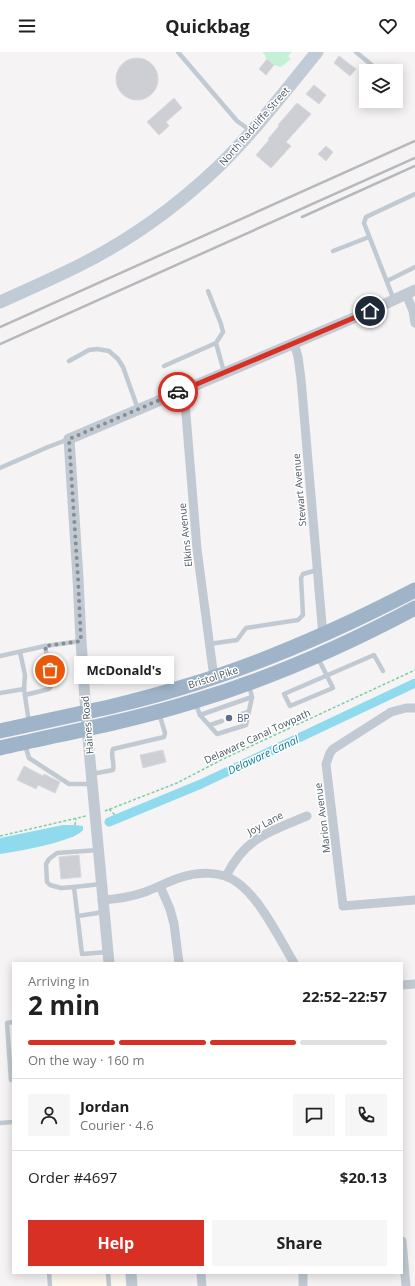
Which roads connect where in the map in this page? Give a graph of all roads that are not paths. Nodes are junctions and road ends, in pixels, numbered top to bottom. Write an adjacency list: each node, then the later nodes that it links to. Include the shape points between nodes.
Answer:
1 (178, 52): 5 (lane, via 237,121)
2 (317, 52): 5 (main road, North Radcliffe Street)
3 (356, 52): 4 (lane)
4 (371, 64)
5 (250, 132): 14 (main road, North Radcliffe Street, via 218,167 164,213 137,232 81,265)
6 (415, 194): 7 (lane, via 366,217 364,223)
7 (369, 237): 8 (lane); 10 (lane)
8 (333, 251)
9 (415, 267): 10 (lane)
10 (386, 280): 13 (lane)
11 (208, 291): 16 (lane, via 223,332)
12 (411, 292): 13 (street); 15 (street)
13 (394, 300): 17 (street)
14 (0, 302)
15 (415, 323)
16 (216, 343): 19 (lane); 20 (lane)
17 (294, 343): 20 (street); 25 (street, Stewart Avenue, via 301,379)
18 (69, 361): 22 (lane, via 89,350 109,351 124,367)
19 (164, 366)
20 (224, 372): 21 (street)
21 (184, 390): 22 (street); 30 (street, Elkins Avenue, via 197,549)
22 (138, 409): 23 (street)
23 (69, 439): 24 (lane); 29 (street, Haines Road)
24 (0, 468)
25 (317, 570): 28 (street, Stewart Avenue); 30 (lane, via 303,574 303,615 298,620 246,628 237,640)
26 (415, 590): 28 (highway, Bristol Pike)
27 (415, 608): 34 (highway, Bristol Pike, via 363,636)
28 (323, 636): 38 (highway, Bristol Pike)
29 (81, 641): 31 (lane); 39 (street, Haines Road)
30 (209, 644): 38 (street, Elkins Avenue)
31 (45, 646): 32 (lane); 43 (lane, via 52,684 49,689)
32 (20, 652): 33 (lane); 40 (lane, via 25,675)
33 (0, 656)
34 (318, 656): 36 (lane); 41 (highway, Bristol Pike)
35 (383, 671): 36 (lane, via 374,655)
36 (327, 676): 36 (lane, via 333,688 290,706 284,694)
37 (144, 677): 39 (lane)
38 (214, 678): 46 (highway, Bristol Pike, via 147,698)
39 (84, 682): 46 (street, Haines Road)
40 (24, 689): 42 (lane); 43 (lane)
41 (250, 690): 44 (highway, Bristol Pike); 48 (lane)
42 (0, 693)
43 (25, 695): 51 (lane)
44 (197, 708): 47 (highway, Bristol Pike); 52 (lane)
45 (415, 708): 65 (street, Marion Avenue, via 391,712 378,720 333,749 326,764 343,906)
46 (86, 712): 51 (highway, Bristol Pike); 53 (street, Haines Road)
47 (158, 712): 53 (highway, Bristol Pike); 57 (lane, via 166,733 164,737 113,749 113,770)
48 (248, 712): 49 (lane); 52 (lane, via 246,725 217,734)
49 (239, 715)
50 (222, 721): 52 (lane)
51 (30, 724): 54 (highway, Bristol Pike)
52 (210, 725)
53 (87, 728): 55 (highway, Bristol Pike); 57 (street, Haines Road)
54 (0, 731)
55 (24, 742): 56 (highway, Bristol Pike); 57 (lane, via 29,758 69,784)
56 (0, 748)
57 (91, 779): 59 (street, Haines Road)
58 (307, 816): 60 (street, Joy Lane, via 251,842 231,865)
59 (98, 850): 61 (street, Haines Road); 63 (lane, via 57,853 49,859 46,864 47,882 55,887)
60 (226, 876): 62 (street, via 194,874); 71 (street, via 237,882 255,901)
61 (101, 884): 63 (lane); 64 (street, Haines Road)
62 (160, 886): 64 (street, via 129,897); 70 (street, via 174,924)
63 (74, 887): 67 (lane)
64 (102, 900): 66 (street, Haines Road)
65 (415, 900)
66 (104, 912): 67 (lane); 68 (street, Haines Road)
67 (78, 916): 68 (lane, via 82,954)
68 (108, 952): 69 (street, Haines Road)
69 (109, 962)
70 (179, 962)
71 (293, 962)
72 (415, 984): 73 (street)
73 (403, 986)
74 (12, 1022): 75 (lane, via 7,1023)
75 (12, 1080)
76 (12, 1122): 77 (lane)
77 (0, 1123)
78 (403, 1252): 89 (street)
79 (49, 1274): 84 (lane)
80 (108, 1274): 85 (lane)
81 (131, 1274): 86 (street)
82 (201, 1274): 87 (street)
83 (303, 1274): 88 (street)
84 (50, 1286)
85 (109, 1286)
86 (132, 1286)
87 (202, 1286)
88 (304, 1286)
89 (406, 1286)

